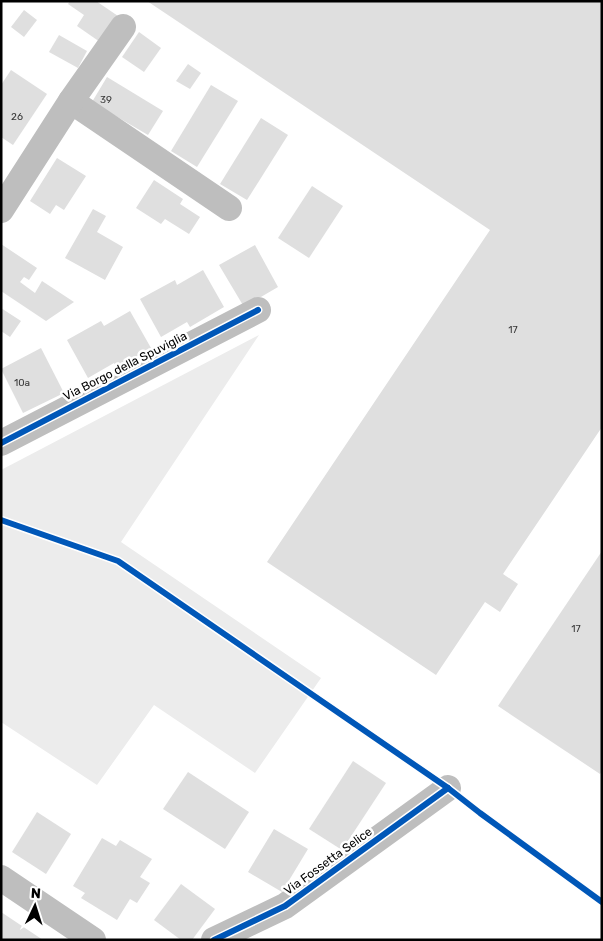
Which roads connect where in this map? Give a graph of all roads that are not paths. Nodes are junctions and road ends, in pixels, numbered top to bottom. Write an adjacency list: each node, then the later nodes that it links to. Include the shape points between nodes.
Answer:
1 (123, 26): 2 (street)
2 (71, 101): 3 (street); 4 (street)
3 (229, 208)
4 (1, 210)
5 (258, 310): 6 (street, Via Borgo della Spuviglia)
6 (1, 443)
7 (448, 788): 10 (street, Via Fossetta Selice, via 285,906)
8 (1, 878): 9 (street)
9 (94, 940)
10 (214, 940)

